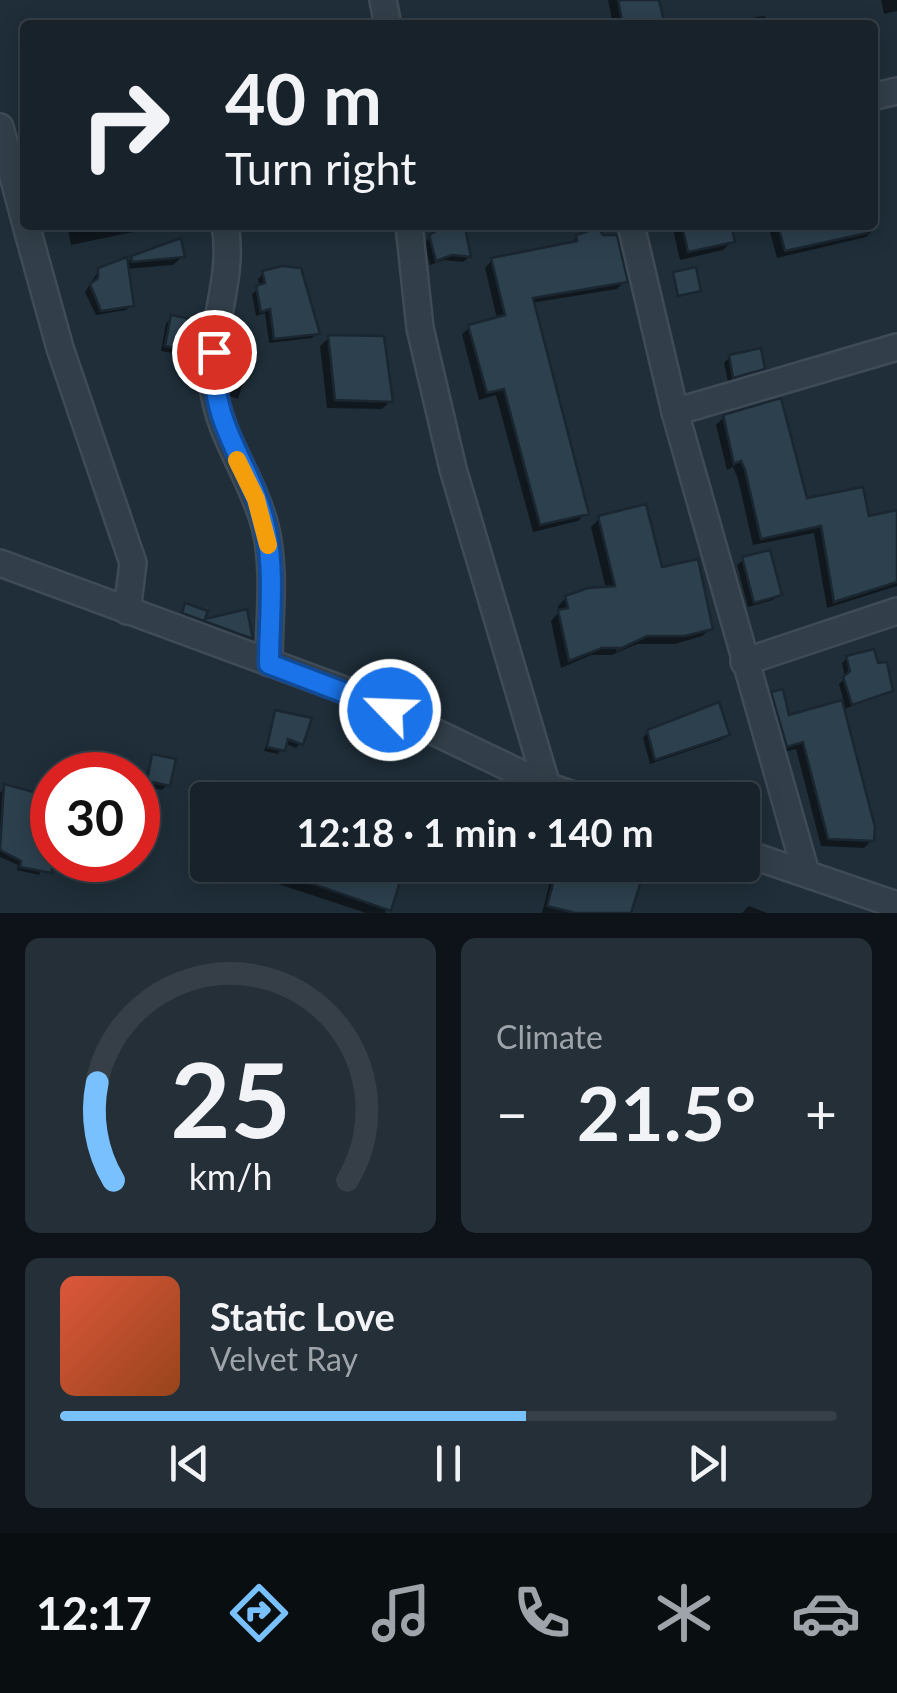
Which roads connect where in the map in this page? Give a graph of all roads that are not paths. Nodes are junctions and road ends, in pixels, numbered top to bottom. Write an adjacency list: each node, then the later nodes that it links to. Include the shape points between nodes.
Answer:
1 (0, 127): 2 (street)
2 (20, 201)
3 (28, 230): 10 (street, via 133,563)
4 (226, 230): 13 (street, via 230,251 213,379 227,440 266,528)
5 (410, 230): 15 (street, via 420,328 453,469)
6 (632, 230): 8 (street)
7 (897, 347): 8 (street)
8 (675, 412): 12 (street)
9 (0, 564): 10 (street)
10 (127, 610): 13 (street)
11 (897, 611): 12 (street)
12 (744, 662): 17 (street)
13 (269, 664): 14 (street, via 358,696)
14 (539, 782)
15 (546, 782)
16 (760, 858): 17 (street)
17 (806, 873): 18 (street)
18 (897, 906)

